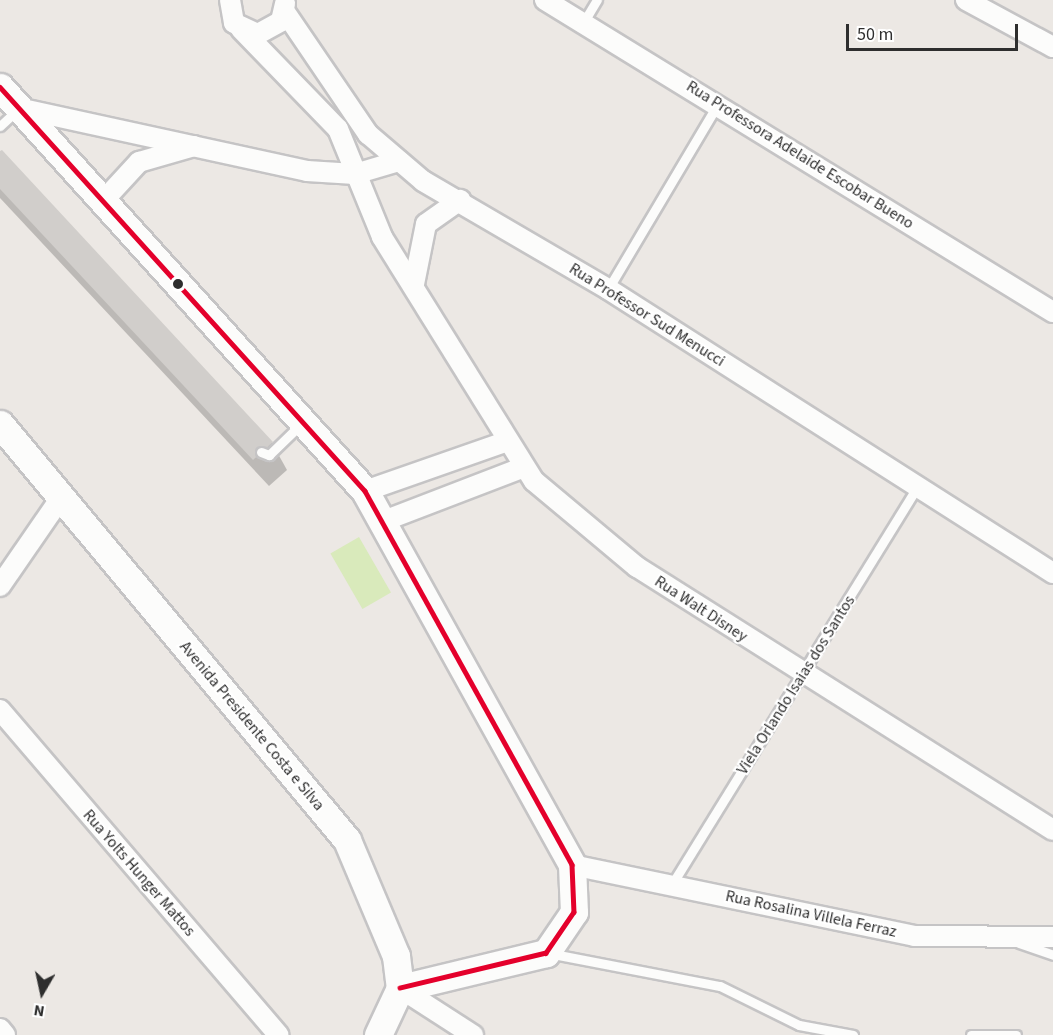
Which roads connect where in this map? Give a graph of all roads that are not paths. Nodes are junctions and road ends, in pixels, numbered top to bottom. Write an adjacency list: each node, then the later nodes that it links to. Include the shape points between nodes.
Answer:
1 (545, 0): 6 (street, Rua Professora Adelaide Escobar Bueno)
2 (597, 0): 6 (lane)
3 (966, 0): 8 (street)
4 (228, 2): 7 (street)
5 (285, 6): 7 (street, via 267,33); 13 (street, Rua Professor Sud Menucci, via 346,106)
6 (583, 23): 10 (street, Rua Professora Adelaide Escobar Bueno)
7 (241, 29): 14 (street, via 338,129 351,151)
8 (1053, 48)
9 (0, 87): 11 (street)
10 (718, 104): 18 (lane); 19 (street, Rua Professora Adelaide Escobar Bueno)
11 (9, 117): 12 (street); 15 (street)
12 (196, 146): 14 (street, via 308,171); 15 (street, via 140,162)
13 (399, 161): 14 (street); 16 (street, Rua Professor Sud Menucci)
14 (355, 174): 17 (street, via 382,237)
15 (104, 200): 20 (street)
16 (460, 200): 17 (street, via 426,224); 18 (street, Rua Professor Sud Menucci)
17 (414, 284): 22 (street)
18 (608, 289): 25 (street, Rua Professor Sud Menucci)
19 (1052, 310)
20 (302, 423): 23 (lane, via 269,455); 26 (street)
21 (0, 424): 27 (street, Avenida Presidente Costa e Silva)
22 (508, 441): 24 (street); 26 (street)
23 (261, 453)
24 (522, 468): 28 (street); 31 (street, Rua Walt Disney, via 637,567)
25 (918, 485): 29 (street, Rua Professor Sud Menucci); 31 (lane, Viela Orlando Isaias dos Santos)
26 (365, 491): 28 (street)
27 (60, 500): 30 (street); 40 (street, Avenida Presidente Costa e Silva, via 346,840 391,935)
28 (381, 522): 34 (street)
29 (1053, 573)
30 (0, 586)
31 (803, 675): 33 (street, Rua Walt Disney); 35 (lane, Viela Orlando Isaias dos Santos)
32 (0, 710): 43 (street, Rua Yolts Hunger Mattos)
33 (1053, 830)
34 (572, 865): 35 (street, Rua Rosalina Villela Ferraz); 38 (street, via 574,912)
35 (672, 884): 37 (street, Rua Rosalina Villela Ferraz, via 914,936)
36 (1053, 937): 37 (street, Rua Rosalina Villela Ferraz)
37 (1011, 940): 39 (lane)
38 (546, 953): 40 (street); 46 (lane, via 720,986 799,1025)
39 (1053, 955)
40 (400, 988): 44 (street); 45 (street)
41 (0, 1029): 42 (street)
42 (5, 1035)
43 (279, 1035)
44 (378, 1035)
45 (473, 1035)
46 (853, 1035)
47 (971, 1035): 48 (lane)
48 (1016, 1035)

